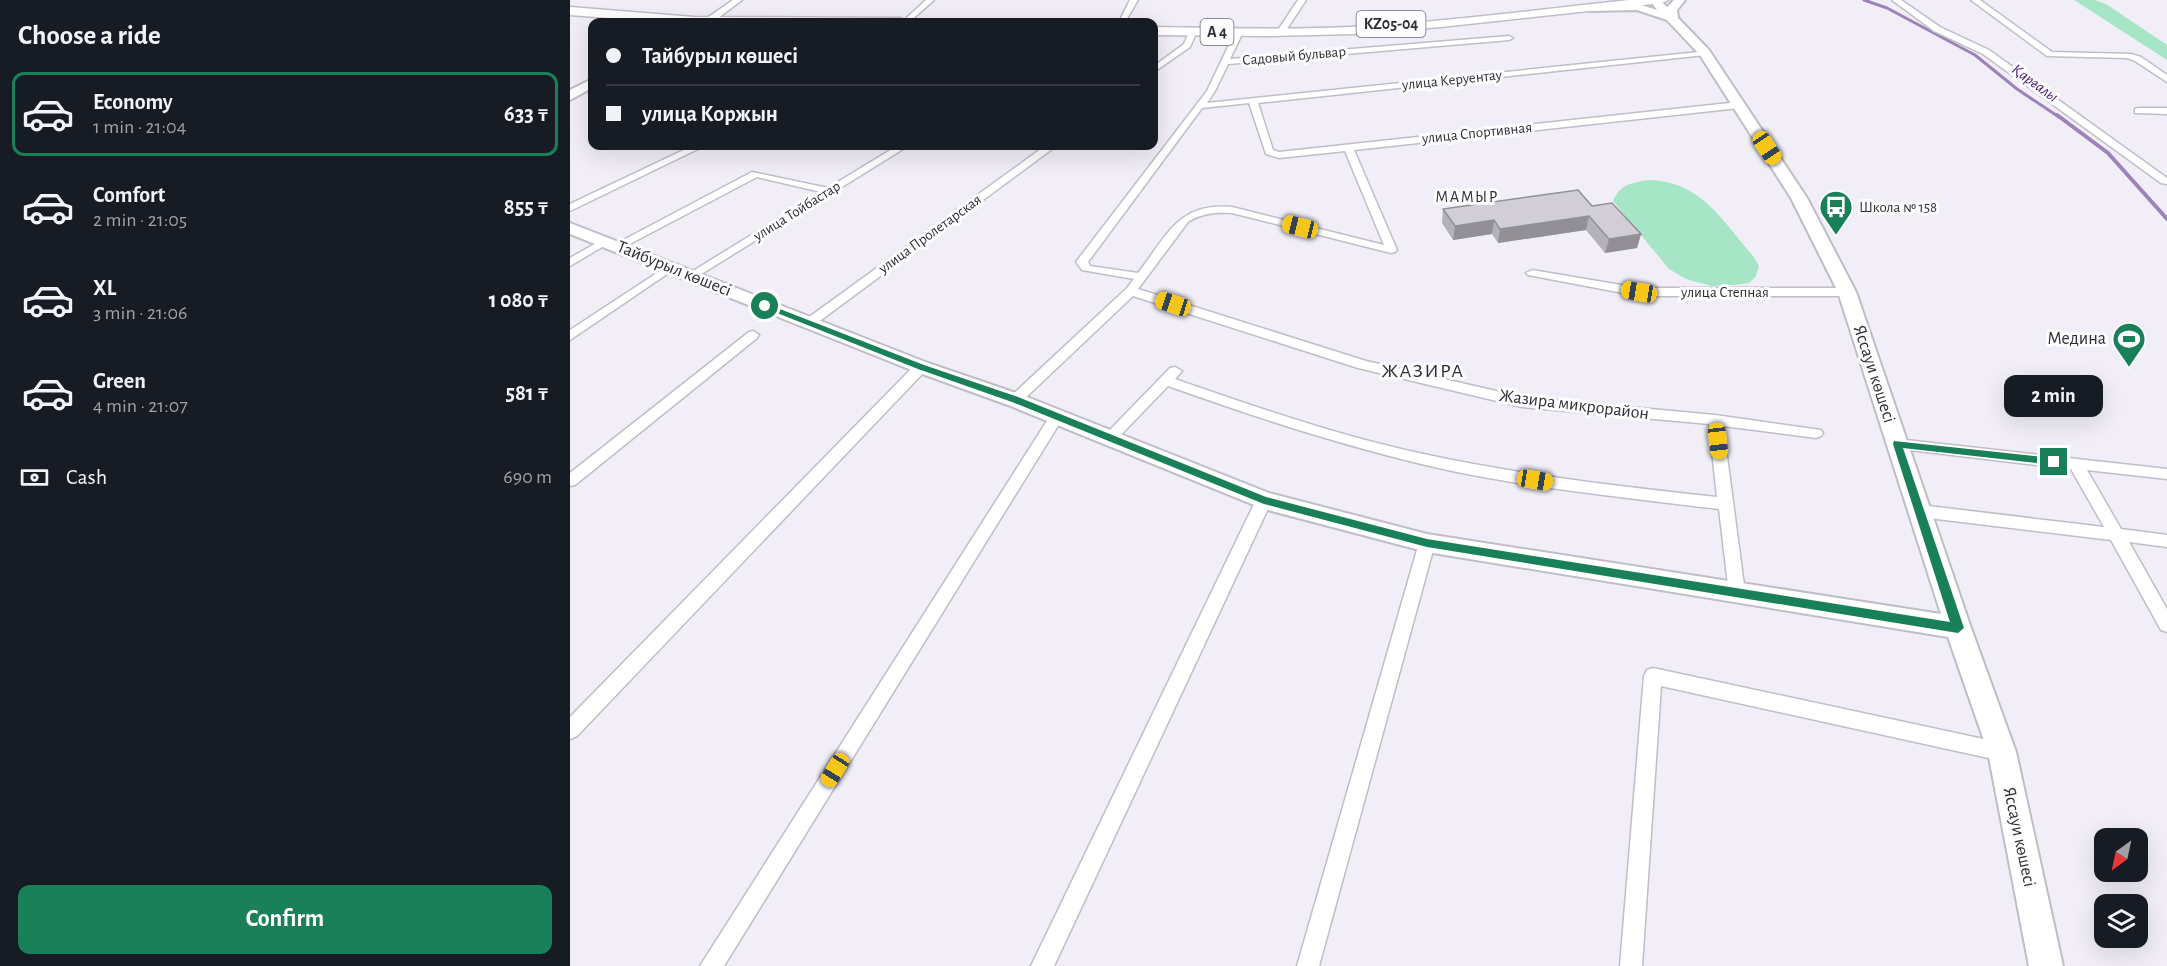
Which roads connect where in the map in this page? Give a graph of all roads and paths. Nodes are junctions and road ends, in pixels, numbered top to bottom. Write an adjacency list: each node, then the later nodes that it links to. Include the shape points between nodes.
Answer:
1 (738, 0): 14 (street)
2 (930, 0): 15 (street)
3 (1134, 0): 16 (street)
4 (1302, 0): 20 (street)
5 (1896, 0): 39 (street, via 1937,29 1986,52)
6 (1975, 0): 27 (street, via 2050,54 2128,56)
7 (1644, 1): 8 (main road, Яссауи көшесі); 9 (main road, KZ05-04); 20 (main road, KZ05-04)
8 (1671, 6): 9 (main road); 24 (main road, Яссауи көшесі)
9 (1590, 8): 23 (main road, KZ05-04)
10 (570, 11): 13 (main road)
11 (570, 15): 12 (main road)
12 (609, 18)
13 (654, 18)
14 (712, 18)
15 (908, 18)
16 (1124, 18)
17 (1158, 28): 20 (main road, KZ05-04)
18 (1158, 28): 19 (main road, А 4)
19 (1193, 31): 21 (main road, А 4); 26 (street, via 1187,45)
20 (1281, 31): 21 (main road, А 4); 23 (main road, А 4)
21 (1239, 32): 25 (street)
22 (1509, 38): 23 (street, Садовый бульвар)
23 (1341, 41): 25 (street, Садовый бульвар)
24 (1705, 53): 30 (street, улица Керуентау); 31 (main road, Яссауи көшесі)
25 (1222, 62): 32 (street, via 1211,91)
26 (1158, 67)
27 (2167, 79)
28 (588, 85): 29 (main road)
29 (570, 96)
30 (1253, 101): 32 (street, улица Керуентау); 35 (street, улица Спортивная, via 1269,152 1273,154)
31 (1739, 105): 35 (street, улица Спортивная); 50 (main road, Яссауи көшесі, via 1800,198)
32 (1200, 106): 48 (street, via 1082,262 1094,270)
33 (2138, 111): 34 (street)
34 (2167, 111)
35 (1348, 147): 48 (street, via 1391,250 1224,209 1187,217)
36 (691, 150): 41 (street)
37 (896, 150): 40 (street, улица Тойбастар)
38 (1046, 150): 51 (street, улица Пролетарская)
39 (2166, 182)
40 (829, 191): 43 (street, via 756,174); 47 (street, улица Тойбастар)
41 (570, 208)
42 (570, 228): 43 (main road, Тайбурыл көшесі)
43 (611, 244): 44 (street); 45 (main road, Тайбурыл көшесі)
44 (570, 263)
45 (669, 268): 47 (main road, Тайбурыл көшесі); 53 (street)
46 (1532, 273): 50 (street, улица Степная, via 1639,292)
47 (691, 276): 51 (main road, Тайбурыл көшесі)
48 (1141, 277): 49 (street)
49 (1131, 291): 55 (street); 57 (street, Жазира микрорайон, via 1363,365 1522,402)
50 (1847, 292): 60 (main road, Яссауи көшесі)
51 (809, 323): 54 (main road, Тайбурыл көшесі)
52 (753, 335): 63 (street)
53 (570, 336)
54 (921, 367): 55 (main road, Тайбурыл көшесі); 73 (street)
55 (1015, 399): 56 (main road, Тайбурыл көшесі)
56 (1057, 416): 59 (main road, Тайбурыл көшесі); 75 (street)
57 (1716, 420): 58 (street, Жазира микрорайон); 65 (street)
58 (1816, 433)
59 (1109, 438): 64 (main road, Тайбурыл көшесі); 65 (street, via 1171,375 1318,433 1455,467)
60 (1897, 444): 61 (street); 66 (main road, Яссауи көшесі)
61 (2076, 464): 62 (street); 67 (street)
62 (2167, 474)
63 (570, 481)
64 (1264, 500): 69 (main road, Тайбурыл көшесі); 76 (street)
65 (1726, 504): 70 (street)
66 (1920, 512): 67 (street); 72 (main road, Яссауи көшесі)
67 (2117, 535): 68 (street); 71 (street)
68 (2167, 541)
69 (1427, 543): 70 (main road, Тайбурыл көшесі); 77 (street)
70 (1737, 593): 72 (main road, Тайбурыл көшесі)
71 (2167, 625)
72 (1958, 628): 74 (main road, Яссауи көшесі)
73 (570, 730)
74 (2002, 752): 78 (street, via 1653,676); 79 (main road, Яссауи көшесі)
75 (711, 966)
76 (1042, 966)
77 (1308, 966)
78 (1631, 966)
79 (2046, 966)

